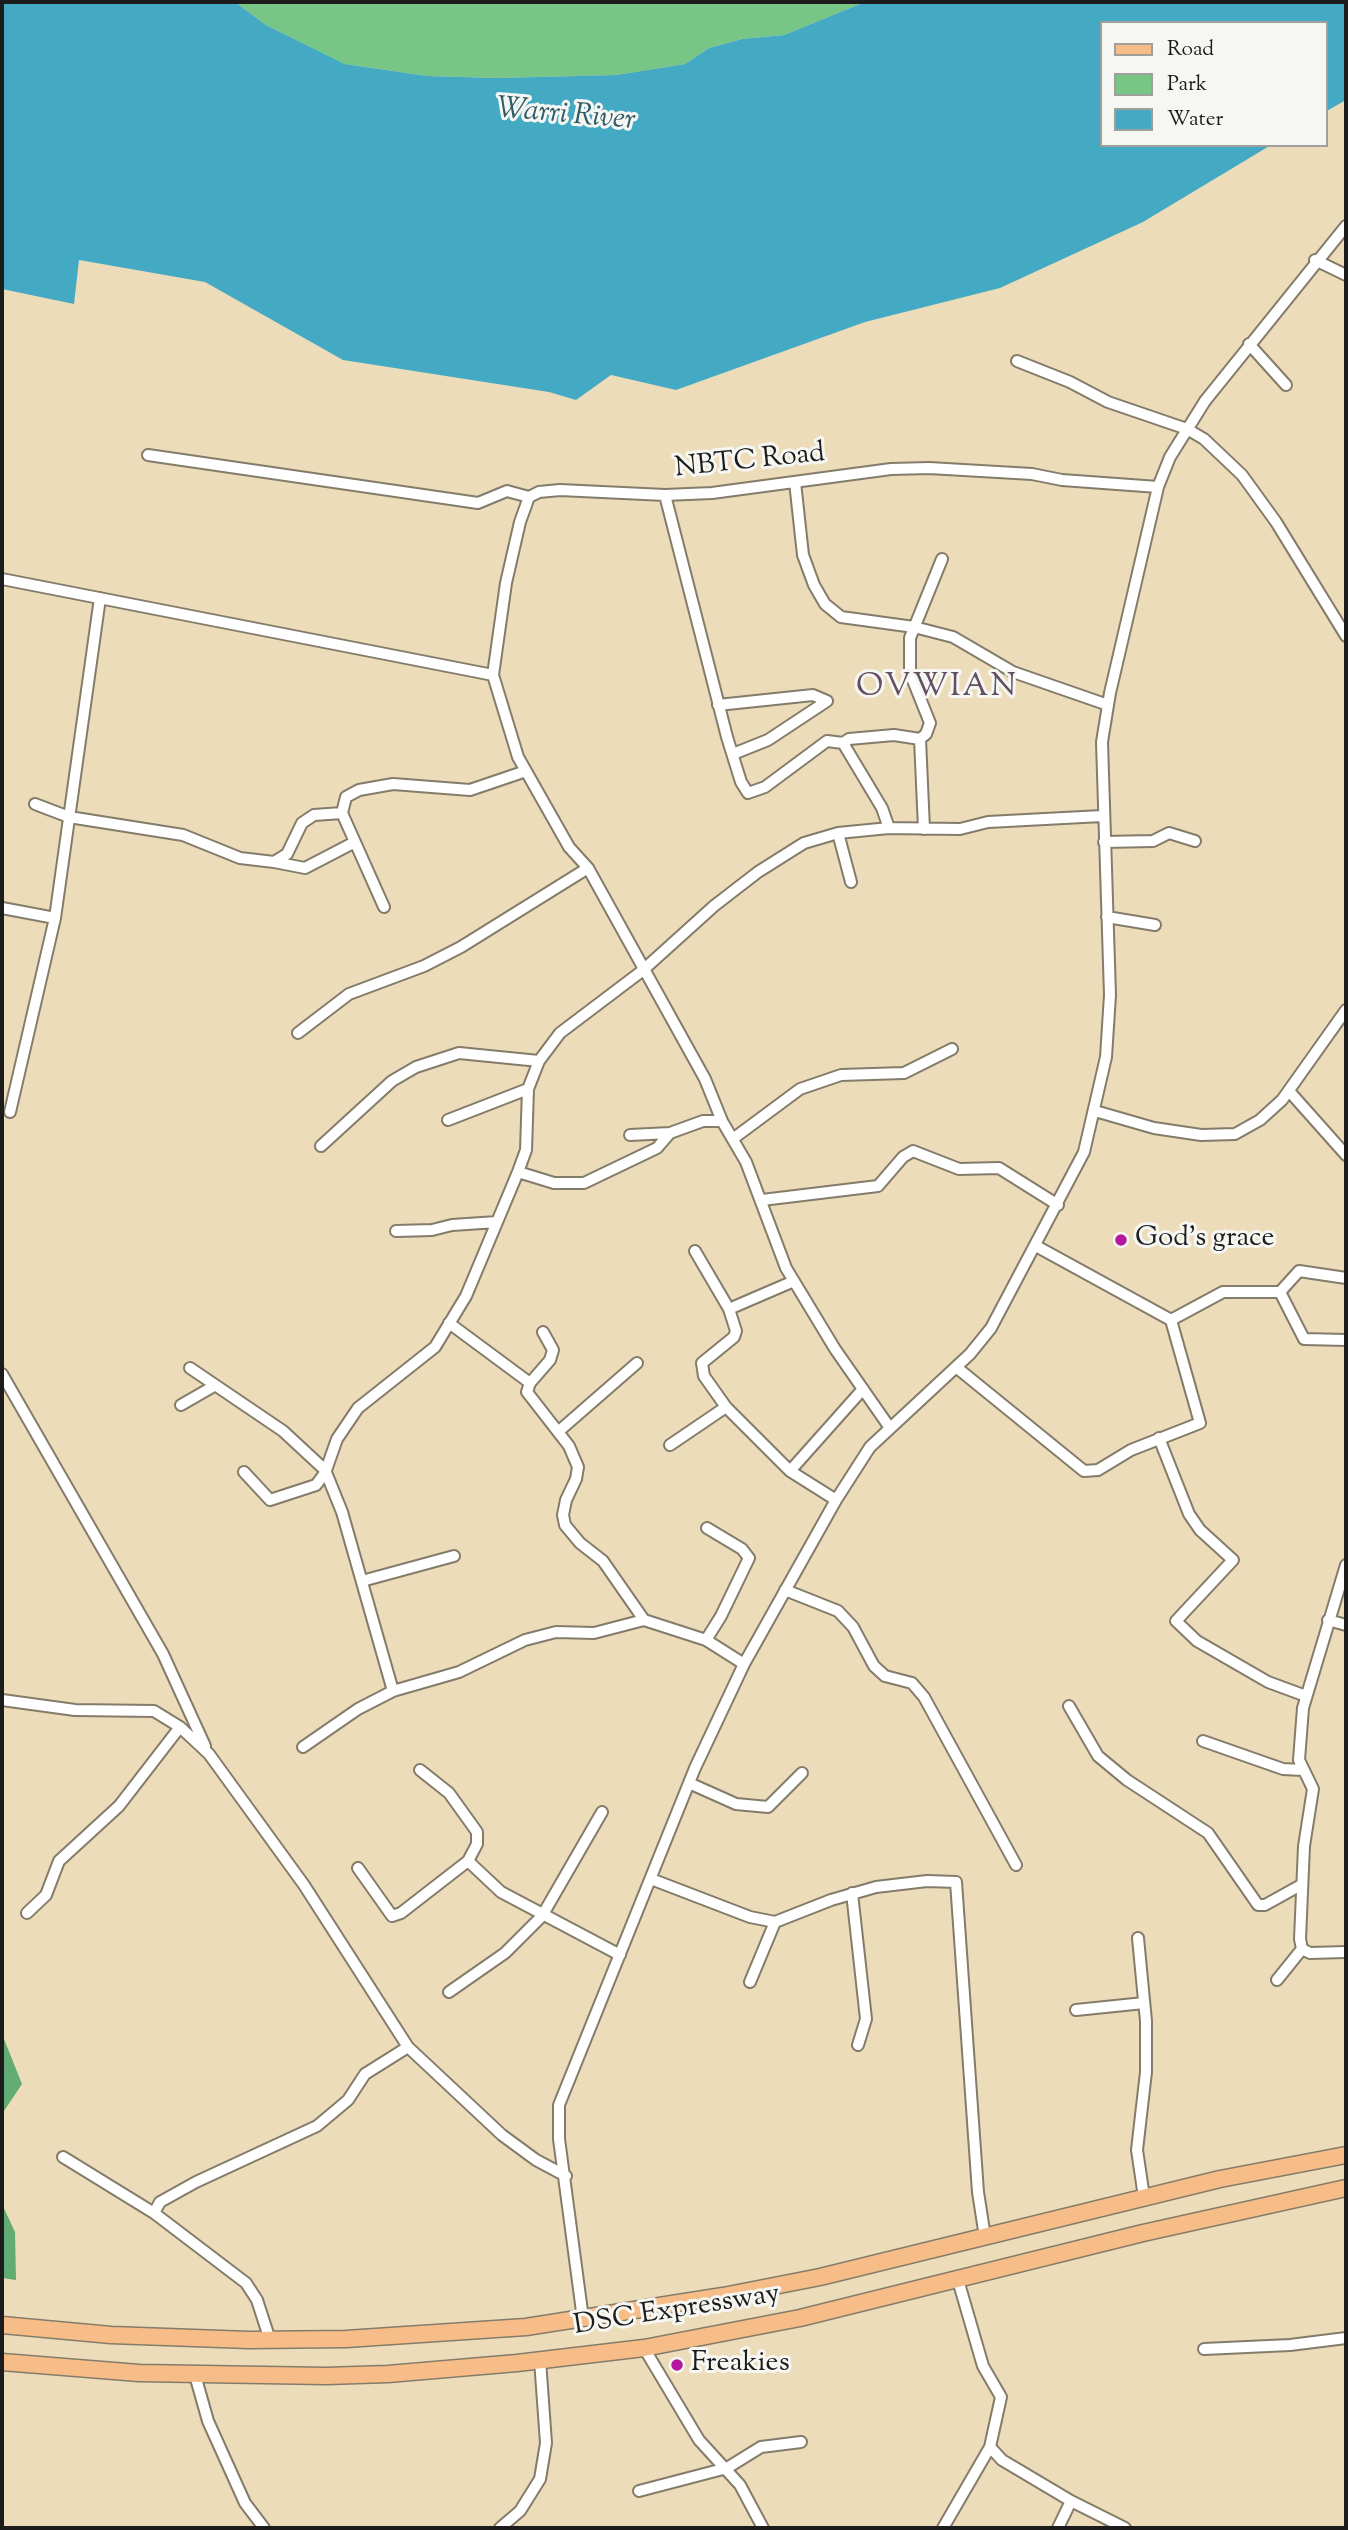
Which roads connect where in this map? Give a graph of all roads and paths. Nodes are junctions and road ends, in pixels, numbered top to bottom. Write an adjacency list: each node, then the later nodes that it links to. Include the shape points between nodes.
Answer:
1 (1346, 226): 2 (street)
2 (1315, 260): 3 (street); 4 (street)
3 (1346, 275)
4 (1249, 344): 6 (street); 7 (street)
5 (1017, 361): 7 (street, via 1108,402)
6 (1286, 385)
7 (1187, 429): 10 (street); 17 (street, via 1242,475)
8 (148, 455): 12 (street, NBTC Road, via 478,503 507,491)
9 (795, 482): 10 (street, NBTC Road, via 929,468); 11 (street, NBTC Road); 16 (street, via 803,555 825,604 841,617)
10 (1158, 487): 20 (street)
11 (665, 495): 12 (street, NBTC Road, via 560,490); 19 (street)
12 (529, 497): 18 (street, via 506,583)
13 (943, 558): 16 (street)
14 (2, 579): 15 (street)
15 (100, 598): 18 (street); 28 (street)
16 (914, 627): 20 (street, via 953,637 1013,672); 21 (street, via 910,673 930,723)
17 (1346, 636)
18 (493, 675): 24 (street)
19 (718, 705): 23 (street); 23 (street, via 813,695 827,701 768,740)
20 (1108, 705): 27 (street, via 1102,742)
21 (920, 739): 22 (street, via 894,735); 30 (street)
22 (843, 743): 23 (street, via 827,741 765,787 748,793); 29 (street)
23 (733, 754)
24 (526, 771): 26 (street, via 470,790 393,784 342,793); 36 (street, via 569,847)
25 (35, 804): 28 (street)
26 (342, 813): 33 (street); 35 (street, via 314,815 302,823 287,854)
27 (1102, 816): 30 (street); 34 (street)
28 (69, 817): 35 (street, via 183,835 240,858); 41 (street)
29 (889, 828): 30 (street); 31 (street)
30 (924, 829)
31 (838, 833): 37 (street); 43 (street, via 804,843 758,872)
32 (1195, 841): 34 (street, via 1169,833 1153,842)
33 (355, 842): 35 (street, via 305,868); 38 (street)
34 (1104, 842): 40 (street)
35 (274, 862)
36 (588, 868): 43 (street); 45 (street, via 461,947 349,994)
37 (851, 882)
38 (384, 907)
39 (2, 908): 41 (street)
40 (1107, 917): 42 (street); 50 (street, via 1108,1030)
41 (55, 918): 51 (street)
42 (1156, 925)
43 (642, 971): 47 (street, via 560,1033); 53 (street, via 705,1079)
44 (1346, 1010): 49 (street)
45 (298, 1033)
46 (952, 1049): 56 (street, via 904,1073 841,1075 800,1089)
47 (539, 1061): 48 (street); 57 (street, via 459,1053 416,1068 392,1081)
48 (528, 1089): 52 (street); 59 (street, via 526,1150)
49 (1289, 1091): 50 (street, via 1260,1119 1235,1134 1201,1135 1154,1128); 58 (street)
50 (1095, 1111): 61 (street, via 1084,1152)
51 (10, 1112)
52 (448, 1120)
53 (722, 1121): 54 (street, via 703,1121); 56 (street)
54 (670, 1133): 55 (street); 59 (street, via 657,1147 584,1184 554,1183)
55 (630, 1135)
56 (734, 1139): 60 (street)
57 (321, 1146)
58 (1346, 1155)
59 (518, 1172): 62 (street)
60 (762, 1200): 61 (street, via 878,1186 913,1150 959,1169 999,1168); 67 (street)
61 (1058, 1205): 64 (street)
62 (497, 1222): 63 (street); 71 (street, via 466,1296)
63 (396, 1231)
64 (1036, 1246): 70 (street); 75 (street, via 991,1328)
65 (695, 1251): 69 (street)
66 (1346, 1278): 68 (street, via 1299,1271)
67 (794, 1281): 69 (street); 80 (street)
68 (1280, 1292): 70 (street, via 1223,1292); 73 (street, via 1304,1339)
69 (729, 1309): 82 (street, via 734,1337 702,1363)
70 (1171, 1320): 85 (street, via 1200,1423)
71 (449, 1323): 78 (street); 87 (street, via 435,1347 358,1408 337,1439)
72 (543, 1332): 78 (street, via 552,1350 550,1360)
73 (1346, 1340)
74 (637, 1363): 84 (street)
75 (956, 1367): 83 (street); 85 (street, via 1084,1471 1098,1470)
76 (190, 1368): 79 (street)
77 (2, 1374): 108 (street, via 163,1654)
78 (530, 1383): 84 (street, via 527,1392)
79 (214, 1386): 81 (street); 87 (street, via 283,1431)
80 (863, 1389): 83 (street); 88 (street)
81 (181, 1405)
82 (726, 1407): 86 (street); 88 (street)
83 (890, 1429): 90 (street, via 870,1447)
84 (559, 1432): 96 (street, via 578,1467 566,1500 565,1525 603,1561)
85 (1159, 1438): 102 (street, via 1189,1514 1233,1560 1176,1621 1197,1641 1268,1682)
86 (670, 1445)
87 (325, 1470): 89 (street, via 316,1485 270,1500); 94 (street)
88 (790, 1471): 90 (street)
89 (244, 1472)
90 (835, 1500): 95 (street)
91 (707, 1528): 99 (street, via 749,1558)
92 (454, 1556): 94 (street)
93 (1346, 1565): 97 (street)
94 (362, 1581): 101 (street)
95 (785, 1590): 100 (street); 115 (street, via 838,1611 853,1627 874,1667 885,1676 912,1683 924,1697)
96 (643, 1620): 99 (street); 101 (street, via 594,1633 543,1633 459,1672)
97 (1328, 1620): 98 (street); 102 (street)
98 (1346, 1625)
99 (706, 1640): 100 (street)
100 (744, 1664): 112 (street)
101 (393, 1691): 107 (street)
102 (1306, 1696): 110 (street, via 1299,1760)
103 (2, 1700): 105 (street, via 75,1710 153,1711)
104 (1069, 1706): 118 (street, via 1098,1756 1208,1833 1258,1905)
105 (180, 1727): 108 (street); 120 (street, via 119,1806 59,1861 46,1895)
106 (1203, 1741): 110 (street, via 1283,1769)
107 (303, 1746)
108 (209, 1754): 133 (street, via 303,1885)
109 (420, 1770): 114 (street, via 449,1793 477,1832 477,1844)
110 (1303, 1770): 118 (street, via 1313,1789)
111 (802, 1773): 112 (street, via 768,1807 736,1804)
112 (689, 1783): 117 (street)
113 (603, 1812): 121 (street)
114 (468, 1861): 116 (street, via 392,1916); 121 (street, via 502,1892)
115 (1016, 1865)
116 (358, 1868)
117 (651, 1879): 122 (street); 126 (street)
118 (1301, 1885): 124 (street)
119 (852, 1893): 122 (street); 132 (street, via 866,2019); 140 (street, via 903,1883 956,1881)
120 (27, 1913)
121 (542, 1916): 126 (street); 129 (street, via 505,1953)
122 (775, 1922): 128 (street)
123 (1138, 1938): 130 (street)
124 (1303, 1949): 125 (street, via 1310,1953); 127 (street)
125 (1346, 1952)
126 (620, 1955): 136 (street, via 559,2105)
127 (1278, 1980)
128 (750, 1982)
129 (449, 1992)
130 (1144, 2003): 131 (street); 138 (street, via 1146,2072 1137,2150)
131 (1076, 2010)
132 (858, 2045)
133 (408, 2048): 136 (street, via 502,2135); 139 (street, via 365,2074 348,2100 317,2126 160,2202)
134 (1346, 2155): 138 (main road, DSC Expressway)
135 (63, 2157): 139 (street)
136 (566, 2176): 142 (street)
137 (1346, 2188): 141 (main road, DSC Expressway)
138 (1144, 2197): 140 (main road, DSC Expressway)
139 (155, 2213): 145 (street, via 246,2283 257,2300)
140 (985, 2237): 142 (main road, DSC Expressway, via 820,2277)
141 (958, 2280): 146 (main road, DSC Expressway, via 800,2318); 152 (street, via 983,2366 1001,2397)
142 (583, 2319): 145 (main road, DSC Expressway, via 436,2333)
143 (2, 2325): 145 (main road, DSC Expressway, via 205,2340)
144 (1346, 2339): 147 (street)
145 (270, 2340)
146 (643, 2348): 148 (main road, DSC Expressway); 153 (street, via 699,2440)
147 (1204, 2349)
148 (540, 2360): 150 (main road, DSC Expressway, via 388,2374); 156 (street, via 546,2443 540,2479)
149 (2, 2362): 150 (main road, DSC Expressway)
150 (195, 2375): 157 (street, via 208,2421 245,2503)
151 (801, 2442): 153 (street, via 761,2446)
152 (990, 2446): 155 (street, via 1002,2460); 159 (street)
153 (727, 2468): 154 (street); 158 (street)
154 (639, 2491)
155 (1071, 2501): 160 (street); 161 (street)
156 (507, 2526)
157 (264, 2528)
158 (764, 2528)
159 (943, 2528)
160 (1058, 2528)
161 (1125, 2528)

